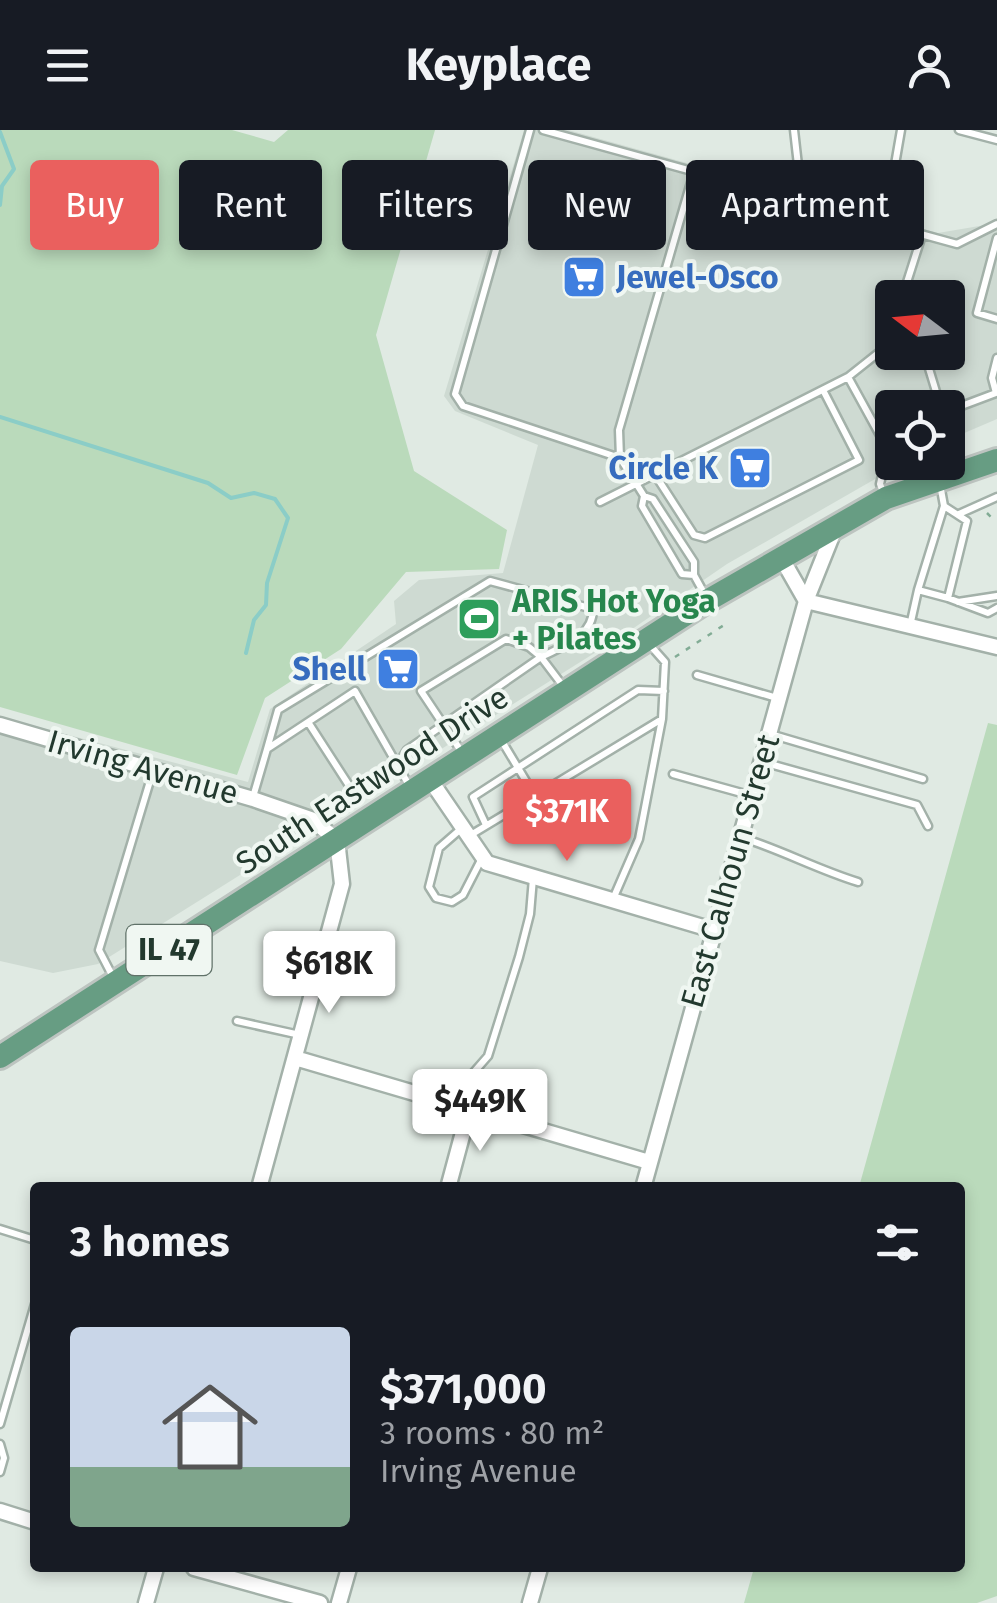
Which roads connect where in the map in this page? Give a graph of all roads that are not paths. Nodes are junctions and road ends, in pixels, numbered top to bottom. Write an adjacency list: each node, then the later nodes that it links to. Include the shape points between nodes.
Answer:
1 (530, 130): 21 (lane, via 454,394 463,406)
2 (543, 130): 7 (lane)
3 (794, 130): 4 (lane, via 799,174 889,199)
4 (901, 130)
5 (959, 130): 6 (lane)
6 (997, 140)
7 (686, 170)
8 (686, 200): 21 (lane, via 619,430)
9 (997, 224): 10 (lane, via 957,244)
10 (924, 236)
11 (997, 238): 14 (lane, via 977,313)
12 (917, 250): 13 (lane)
13 (908, 280)
14 (997, 319)
15 (875, 358): 17 (lane)
16 (997, 358): 19 (lane, via 996,392)
17 (848, 377): 18 (lane); 20 (lane)
18 (823, 390): 24 (lane); 24 (lane, via 860,460 705,538 694,535)
19 (965, 404)
20 (875, 427)
21 (620, 458): 27 (lane)
22 (997, 460): 23 (main road, South Eastwood Drive / IL 47)
23 (965, 471)
24 (654, 473): 27 (lane)
25 (881, 480): 30 (lane)
26 (939, 480): 30 (main road, South Eastwood Drive / IL 47); 32 (lane)
27 (635, 482): 28 (lane); 31 (lane)
28 (644, 496): 36 (lane, via 653,499 694,562); 36 (lane, via 642,506 682,574)
29 (997, 497): 33 (lane)
30 (886, 498): 34 (main road, South Eastwood Drive / IL 47)
31 (600, 502)
32 (944, 506): 33 (lane); 37 (lane)
33 (959, 514): 39 (lane, via 968,521)
34 (836, 527): 35 (main road, South Eastwood Drive / IL 47); 41 (street, East Calhoun Street)
35 (782, 559): 40 (main road, South Eastwood Drive / IL 47); 41 (street)
36 (694, 575): 40 (lane)
37 (918, 590): 39 (lane); 43 (lane)
38 (997, 596): 39 (lane)
39 (952, 600): 42 (lane, via 988,613)
40 (708, 601): 44 (main road, South Eastwood Drive / IL 47)
41 (806, 601): 43 (street); 50 (street, East Calhoun Street)
42 (997, 608)
43 (910, 626): 45 (street)
44 (645, 640): 48 (main road, South Eastwood Drive / IL 47); 49 (lane, via 665,664)
45 (997, 647)
46 (541, 658): 48 (lane); 53 (lane); 53 (lane, via 506,639 420,691); 57 (lane, via 580,638 593,609 490,581 278,710)
47 (698, 675): 50 (lane)
48 (566, 691): 56 (main road, South Eastwood Drive / IL 47)
49 (664, 691): 51 (lane); 61 (lane, via 638,690)
50 (778, 698): 55 (street, East Calhoun Street)
51 (662, 720): 66 (lane); 77 (lane, via 638,839)
52 (308, 722): 57 (lane); 60 (lane, via 350,787); 60 (lane, via 355,691)
53 (443, 725): 58 (lane); 60 (lane)
54 (0, 726): 62 (street, Irving Avenue)
55 (768, 734): 59 (street, East Calhoun Street); 64 (lane)
56 (499, 736): 58 (main road, South Eastwood Drive / IL 47); 61 (lane)
57 (271, 746): 68 (lane)
58 (466, 760): 65 (main road, South Eastwood Drive / IL 47)
59 (761, 762): 67 (street, East Calhoun Street); 70 (lane, via 918,805)
60 (397, 766): 65 (lane)
61 (517, 767): 66 (lane); 69 (lane, via 473,796)
62 (154, 770): 68 (street, Irving Avenue); 79 (lane, via 99,950)
63 (673, 774): 67 (lane)
64 (922, 780)
65 (422, 787): 71 (street); 73 (main road, South Eastwood Drive / IL 47)
66 (535, 796): 69 (lane)
67 (751, 796): 72 (street, East Calhoun Street)
68 (253, 799): 73 (street, Irving Avenue, via 310,819)
69 (486, 826): 71 (lane)
70 (928, 826)
71 (465, 832): 74 (street); 74 (lane, via 439,848 429,888 436,898 452,902 463,895)
72 (740, 836): 76 (lane); 78 (street, East Calhoun Street)
73 (336, 840): 79 (main road, South Eastwood Drive / IL 47); 81 (street, via 342,884)
74 (483, 857): 75 (street)
75 (533, 877): 77 (street); 84 (lane, via 520,957)
76 (858, 882)
77 (613, 900): 78 (street)
78 (713, 930): 85 (street, East Calhoun Street)
79 (116, 982): 82 (main road, South Eastwood Drive / IL 47)
80 (236, 1021): 81 (lane)
81 (301, 1035): 83 (street)
82 (0, 1057)
83 (295, 1058): 84 (street); 86 (street)
84 (466, 1109): 85 (street); 87 (street)
85 (650, 1162): 88 (street, East Calhoun Street)
86 (261, 1182)
87 (449, 1182)
88 (644, 1182)
89 (0, 1229): 90 (lane)
90 (30, 1238)
91 (30, 1321): 92 (lane)
92 (0, 1424)
93 (0, 1444): 94 (lane)
94 (0, 1472)
95 (0, 1512): 96 (street)
96 (30, 1521)
97 (155, 1572): 101 (street)
98 (208, 1572): 102 (street)
99 (347, 1572): 103 (street)
100 (539, 1572): 104 (street)
101 (146, 1603)
102 (320, 1603)
103 (340, 1603)
104 (530, 1603)

